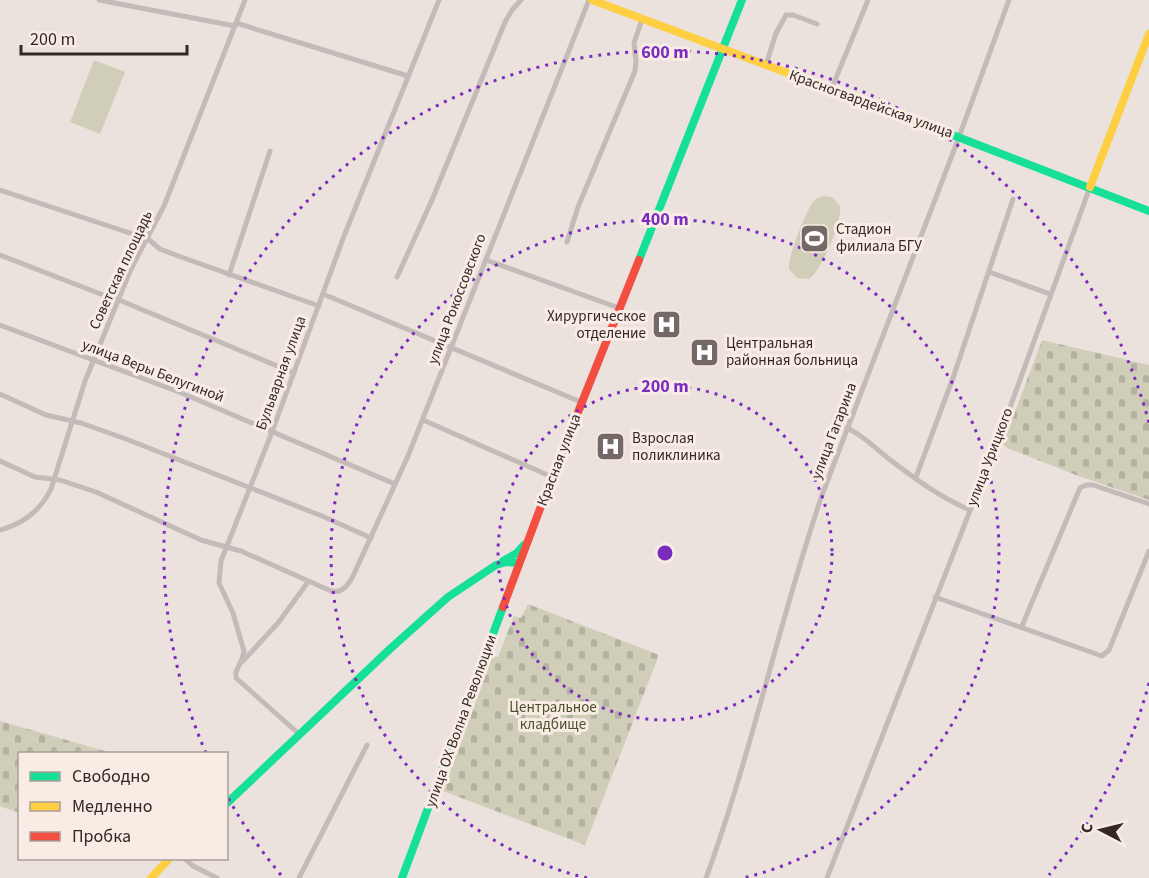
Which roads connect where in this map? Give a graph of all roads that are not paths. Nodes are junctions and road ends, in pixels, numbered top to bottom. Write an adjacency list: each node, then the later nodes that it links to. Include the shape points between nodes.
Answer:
1 (99, 0): 11 (street)
2 (245, 0): 11 (street, Советская площадь)
3 (439, 0): 15 (street, Бульварная улица)
4 (521, 0): 29 (street, via 505,21)
5 (590, 0): 9 (main road, Красногвардейская улица); 26 (street, улица Рокоссовского)
6 (742, 0): 13 (main road, Красная улица)
7 (868, 0): 16 (street)
8 (1009, 0): 17 (street, улица Гагарина)
9 (642, 19): 13 (main road, Красногвардейская улица); 24 (street, via 634,43 635,71)
10 (817, 24): 14 (street, via 786,15)
11 (236, 25): 15 (street); 23 (street, Советская площадь)
12 (1149, 34): 19 (main road, улица Урицкого)
13 (723, 49): 14 (main road, Красногвардейская улица); 34 (main road, Красная улица)
14 (766, 65): 16 (main road, Красногвардейская улица)
15 (408, 76): 30 (street, Бульварная улица)
16 (831, 90): 17 (main road, Красногвардейская улица)
17 (959, 137): 19 (main road, Красногвардейская улица); 43 (street, улица Гагарина)
18 (270, 151): 28 (street)
19 (1090, 187): 22 (main road, Красногвардейская улица); 31 (street, улица Урицкого)
20 (0, 190): 23 (street)
21 (1013, 199): 27 (street)
22 (1149, 211)
23 (148, 239): 28 (street, via 160,249); 32 (street, Советская площадь)
24 (567, 242)
25 (0, 255): 32 (street)
26 (486, 260): 34 (street); 36 (street, улица Рокоссовского)
27 (989, 272): 31 (street); 47 (street)
28 (229, 275): 33 (street)
29 (397, 277)
30 (323, 294): 33 (street, Бульварная улица); 36 (street)
31 (1050, 294): 52 (street, улица Урицкого)
32 (119, 300): 37 (street, Советская площадь); 38 (street)
33 (319, 306): 38 (street, Бульварная улица)
34 (620, 308): 40 (main road, Красная улица)
35 (0, 325): 37 (street, улица Веры Белугиной)
36 (451, 349): 40 (street); 41 (street, улица Рокоссовского)
37 (94, 359): 42 (street, Советская площадь); 44 (street, улица Веры Белугиной)
38 (294, 373): 44 (street, Бульварная улица)
39 (0, 393): 42 (street, via 46,415)
40 (581, 402): 46 (main road, Красная улица)
41 (423, 420): 46 (street); 49 (street, улица Рокоссовского)
42 (72, 421): 48 (street, Советская площадь); 50 (street)
43 (847, 429): 47 (street); 73 (street, улица Гагарина, via 806,544 731,806)
44 (272, 432): 49 (street, улица Веры Белугиной); 50 (street, Бульварная улица)
45 (0, 461): 48 (street, via 38,478)
46 (552, 477): 55 (main road, Красная улица)
47 (916, 477): 52 (street)
48 (54, 479): 53 (street, Советская площадь, via 46,499 34,513); 56 (street, via 96,492 201,540)
49 (396, 484): 54 (street, улица Рокоссовского)
50 (250, 488): 54 (street); 56 (street, Бульварная улица)
51 (1149, 504): 62 (street, via 1093,485 1080,488)
52 (970, 510): 61 (street, улица Урицкого)
53 (0, 530)
54 (371, 538): 60 (street, улица Рокоссовского, via 347,585 339,591)
55 (527, 542): 58 (main road, Красная улица); 59 (main road)
56 (227, 546): 60 (street); 63 (street, Бульварная улица, via 219,583 244,651)
57 (1149, 551): 62 (street, via 1104,656)
58 (519, 563): 59 (main road); 72 (main road, улица ОХ Волна Революции)
59 (496, 565): 64 (main road, via 439,605)
60 (308, 582): 63 (street, via 285,615)
61 (935, 597): 62 (street); 74 (street, улица Урицкого)
62 (1022, 626)
63 (240, 664): 64 (street, Бульварная улица, via 236,672 238,681)
64 (299, 735): 66 (main road)
65 (367, 746): 71 (street)
66 (228, 802)
67 (168, 860): 69 (main road)
68 (186, 860): 70 (street)
69 (151, 878)
70 (217, 878)
71 (299, 878)
72 (402, 878)
73 (706, 878)
74 (827, 878)

